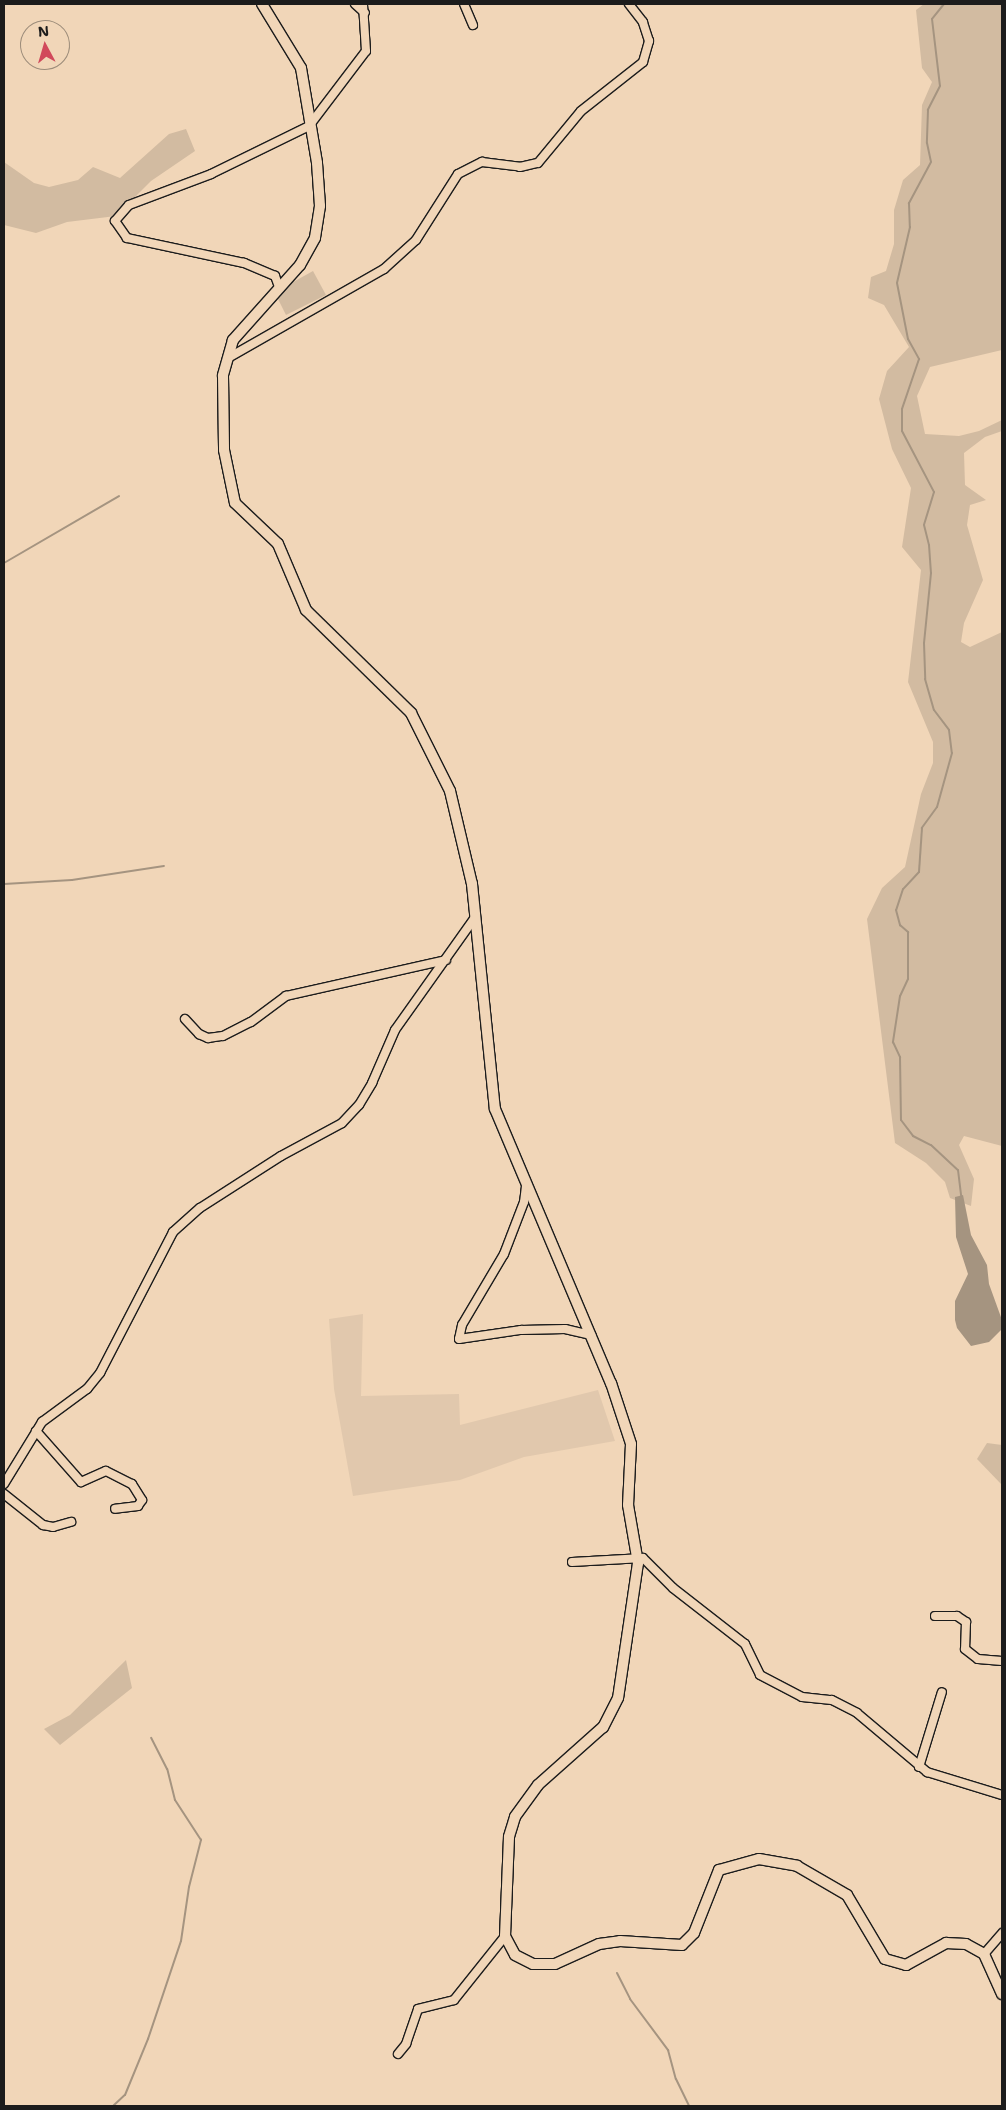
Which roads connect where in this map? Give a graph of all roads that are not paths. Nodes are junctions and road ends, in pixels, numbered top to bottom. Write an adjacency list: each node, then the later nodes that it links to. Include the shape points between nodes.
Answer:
1 (262, 4): 8 (street, via 301,68 307,95)
2 (355, 4): 6 (street)
3 (363, 4): 6 (street)
4 (464, 4): 7 (street)
5 (629, 4): 10 (street, via 643,22 649,41 643,62 582,111 538,163 520,167 482,162 458,174 416,240 384,268)
6 (365, 13): 8 (street, via 368,41 362,59)
7 (473, 25)
8 (308, 126): 9 (street, via 317,163 320,206 315,238 300,265); 9 (street, via 211,174 129,205 115,221 127,238 244,263 275,276)
9 (278, 286): 10 (street, via 233,340)
10 (228, 358): 11 (street, via 223,376 224,450 235,503 278,544 306,610 411,713 450,791 472,884)
11 (474, 919): 12 (street); 14 (street, via 495,1109)
12 (446, 960): 13 (street, via 286,996 251,1022 223,1036 208,1038 199,1034); 16 (street, via 416,996 395,1030 359,1105 342,1123 281,1156 184,1220 160,1253 100,1374 80,1394 42,1422)
13 (185, 1019)
14 (526, 1186): 15 (street); 15 (street, via 524,1202 504,1254 462,1325 459,1339 521,1330 565,1329)
15 (591, 1336): 21 (street, via 630,1435 628,1505)
16 (36, 1432): 17 (street); 19 (street, via 81,1482 106,1471 132,1484 142,1500 138,1506)
17 (4, 1484)
18 (4, 1494): 20 (street, via 43,1525 53,1527)
19 (116, 1509)
20 (71, 1522)
21 (637, 1557): 22 (street); 26 (street, via 643,1558 673,1588 745,1644 760,1675 802,1697 832,1700 857,1713); 29 (street, via 618,1698 603,1727 538,1785 515,1817 509,1837)
22 (572, 1562)
23 (934, 1616): 24 (street, via 957,1616 966,1622 966,1649 978,1659)
24 (1002, 1661)
25 (942, 1692): 26 (street)
26 (919, 1767): 27 (street)
27 (1002, 1795)
28 (1002, 1933): 30 (street)
29 (505, 1936): 30 (street, via 515,1955 533,1964 554,1964 599,1944 620,1940 682,1945 694,1933 719,1870 759,1859 797,1866 846,1895 885,1959 906,1965 946,1944 966,1944); 32 (street, via 454,2000 418,2009 406,2044)
30 (984, 1954): 31 (street)
31 (1002, 1994)
32 (398, 2054)

